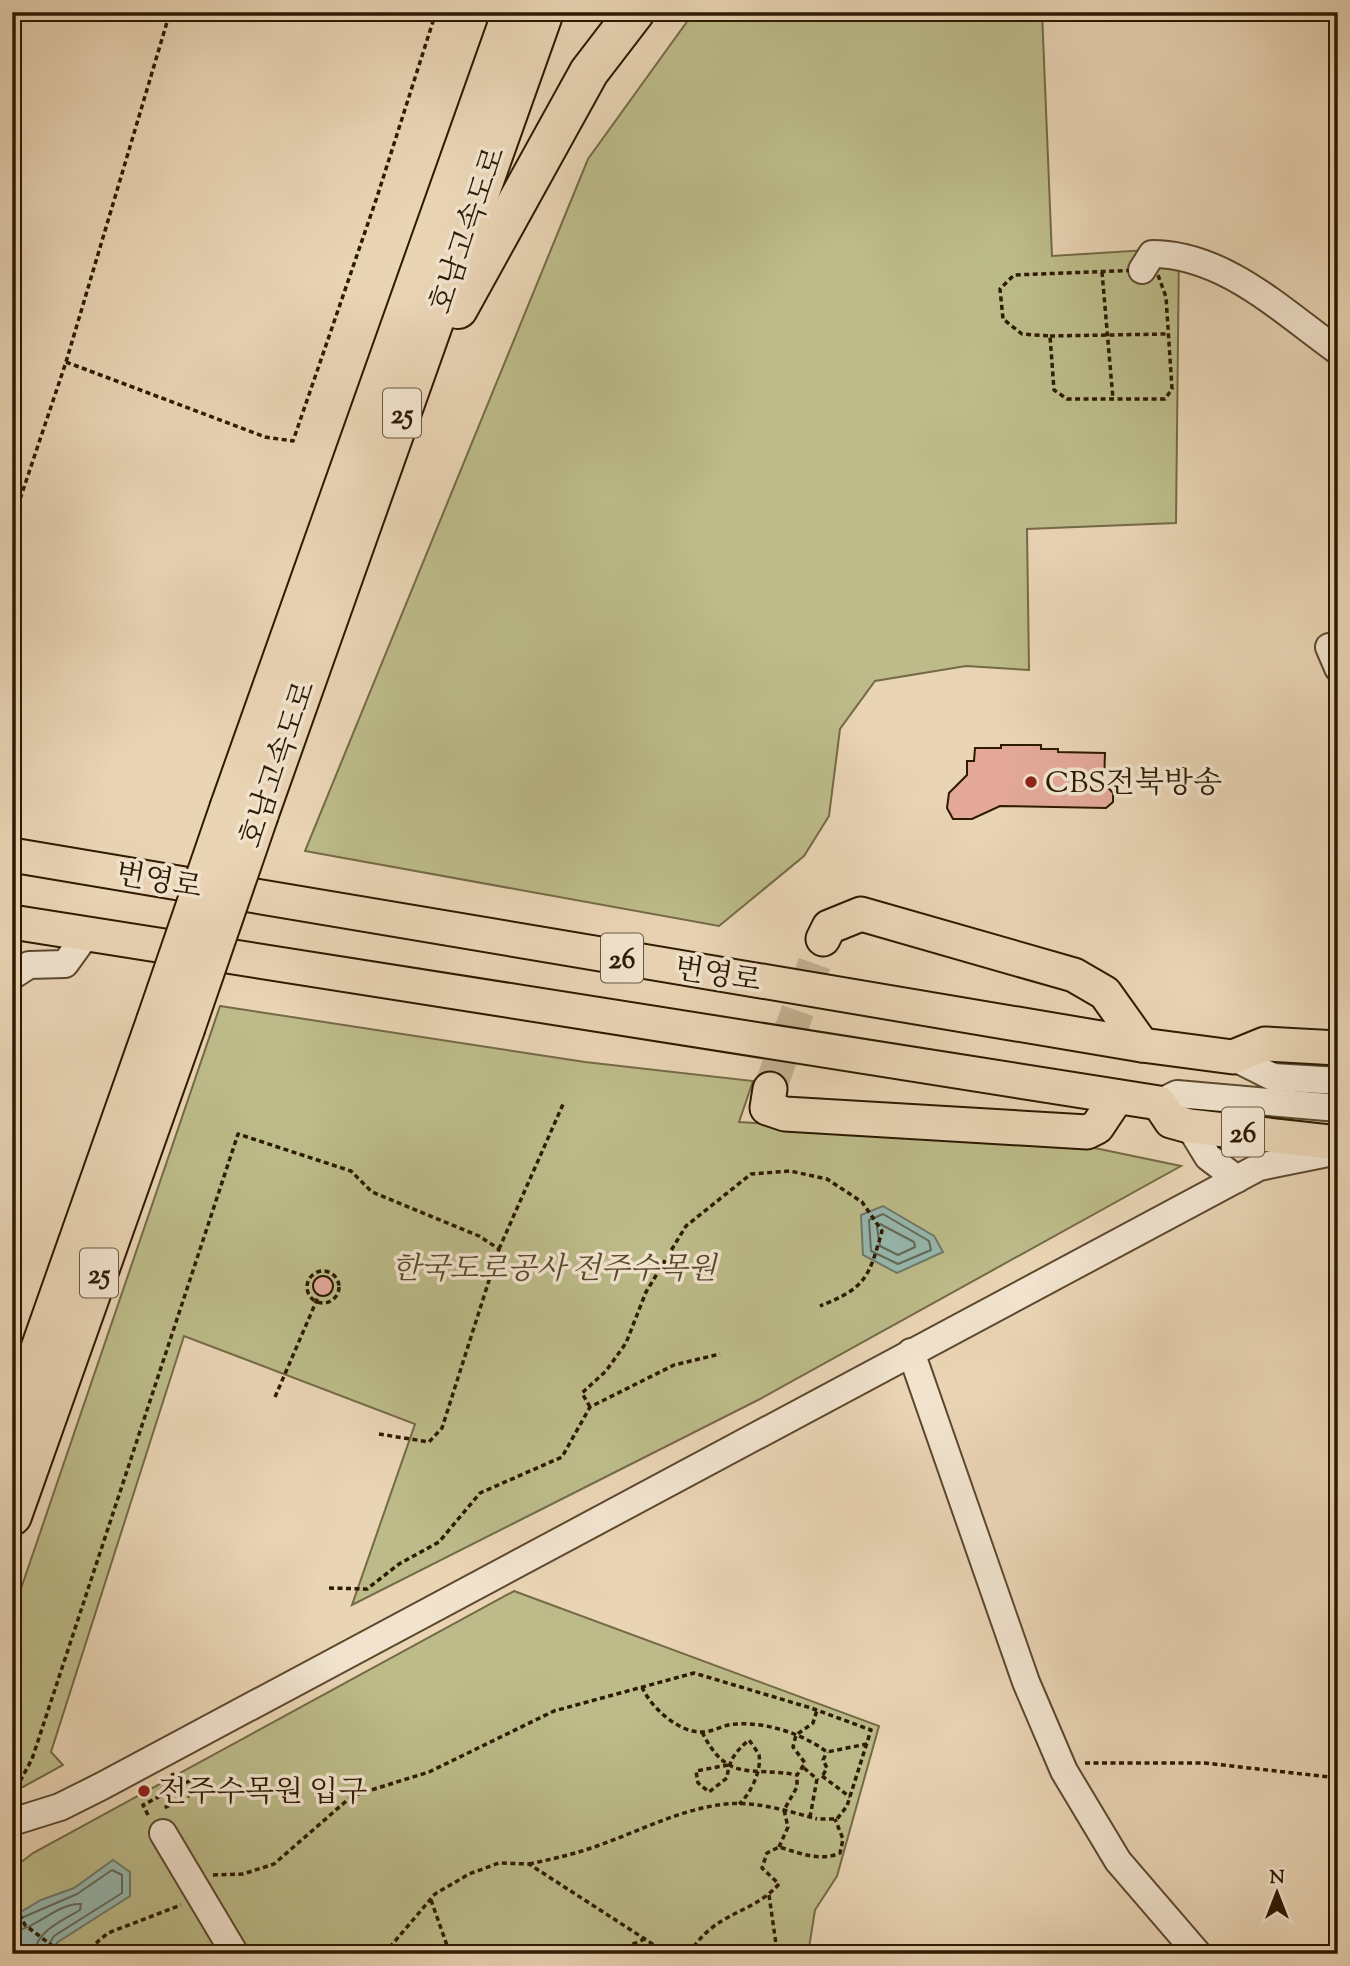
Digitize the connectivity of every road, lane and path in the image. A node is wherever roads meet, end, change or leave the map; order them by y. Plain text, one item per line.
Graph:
1 (170, 12) edge
2 (436, 12) edge
3 (512, 12) edge
4 (544, 12) edge
5 (635, 12) edge
6 (1142, 270) junction
7 (1102, 272) junction
8 (1109, 334) junction
9 (1168, 334) junction
10 (1050, 336) junction
11 (1338, 351) edge
12 (66, 362) junction
13 (419, 364) junction
14 (1113, 399) junction
15 (12, 523) edge
16 (245, 810) junction
17 (12, 855) edge
18 (12, 922) edge
19 (86, 935) junction
20 (824, 939) tunnel mouth
21 (12, 976) edge
22 (171, 1025) junction
23 (1142, 1045) junction
24 (1338, 1048) edge
25 (1233, 1058) junction
26 (1338, 1081) edge
27 (770, 1089) dead end
28 (1117, 1097) junction
29 (564, 1102) dead end
30 (1159, 1103) junction
31 (1338, 1108) edge
32 (1189, 1126) junction
33 (1338, 1143) edge
34 (1338, 1151) edge
35 (1237, 1179) junction
36 (499, 1250) junction
37 (319, 1295) dead end
38 (316, 1302) junction
39 (820, 1306) dead end
40 (911, 1352) junction
41 (720, 1354) dead end
42 (275, 1397) dead end
43 (590, 1407) junction
44 (12, 1429) edge
45 (379, 1434) dead end
46 (12, 1516) edge
47 (329, 1588) dead end
48 (642, 1687) junction
49 (817, 1710) junction
50 (702, 1732) junction
51 (796, 1735) junction
52 (867, 1744) junction
53 (827, 1752) junction
54 (728, 1765) junction
55 (1062, 1767) junction
56 (803, 1768) junction
57 (758, 1772) junction
58 (797, 1775) junction
59 (822, 1776) junction
60 (1338, 1778) edge
61 (817, 1780) junction
62 (12, 1796) edge
63 (850, 1797) junction
64 (156, 1798) dead end
65 (738, 1804) junction
66 (784, 1810) junction
67 (810, 1817) junction
68 (837, 1819) junction
69 (12, 1822) edge
70 (156, 1824) joint
71 (779, 1847) junction
72 (529, 1864) junction
73 (198, 1889) junction
74 (769, 1895) junction
75 (431, 1898) junction
76 (12, 1899) edge
77 (14, 1908) edge
78 (645, 1939) junction
79 (63, 1954) edge
80 (83, 1954) edge
81 (235, 1954) edge
82 (384, 1954) edge
83 (450, 1954) edge
84 (608, 1954) edge
85 (668, 1954) edge
86 (689, 1954) edge
87 (773, 1954) edge
88 (1198, 1954) edge

1 - 12 path
2 - 12 path
3 - 16 highway, 호남고속도로 / 25
4 - 13 highway, 호남고속도로 / 25
5 - 13 highway
6 - 7 path
6 - 9 path
6 - 11 street
7 - 8 path
7 - 10 path
8 - 9 path
8 - 10 path
8 - 14 path
9 - 14 path
10 - 14 path
12 - 15 path
13 - 16 highway, 호남고속도로 / 25
16 - 22 highway, 호남고속도로 / 25, bridge
17 - 23 main road, 번영로 / 26
18 - 19 main road, 번영로 / 26
19 - 21 street
19 - 28 main road, 번영로 / 26
20 - 23 main road
22 - 44 highway, 호남고속도로 / 25
22 - 46 highway, 호남고속도로 / 25
23 - 25 main road, 번영로 / 26
24 - 25 main road
25 - 26 street, 번영로
27 - 28 main road
28 - 30 main road, 번영로 / 26
29 - 36 path
30 - 31 street, 번영로
30 - 32 main road, 26
32 - 33 main road, 26
32 - 35 street
34 - 35 street
35 - 40 street
36 - 45 path
36 - 62 path
37 - 38 path
38 - 38 path
38 - 42 path
39 - 43 path
40 - 55 street
40 - 69 street
41 - 43 path
43 - 47 path
48 - 49 path
48 - 50 path
48 - 73 path
49 - 51 path
49 - 52 path
50 - 51 path
50 - 54 path
51 - 53 path
51 - 56 path
52 - 53 path
52 - 63 path
53 - 59 path
54 - 54 path
54 - 57 path
54 - 57 path
55 - 60 path
55 - 88 street
56 - 58 path
56 - 61 path
57 - 58 path
57 - 65 path
58 - 66 path
59 - 61 path
59 - 63 path
61 - 67 path
63 - 68 path
64 - 70 path
65 - 66 path
65 - 72 path
66 - 67 path
66 - 71 path
67 - 68 path
68 - 71 path
70 - 73 street
71 - 74 path
72 - 75 path
72 - 78 path
73 - 80 path
73 - 81 street
74 - 86 path
74 - 87 path
75 - 82 path
75 - 83 path
76 - 77 path
77 - 79 path
78 - 84 path
78 - 85 path

